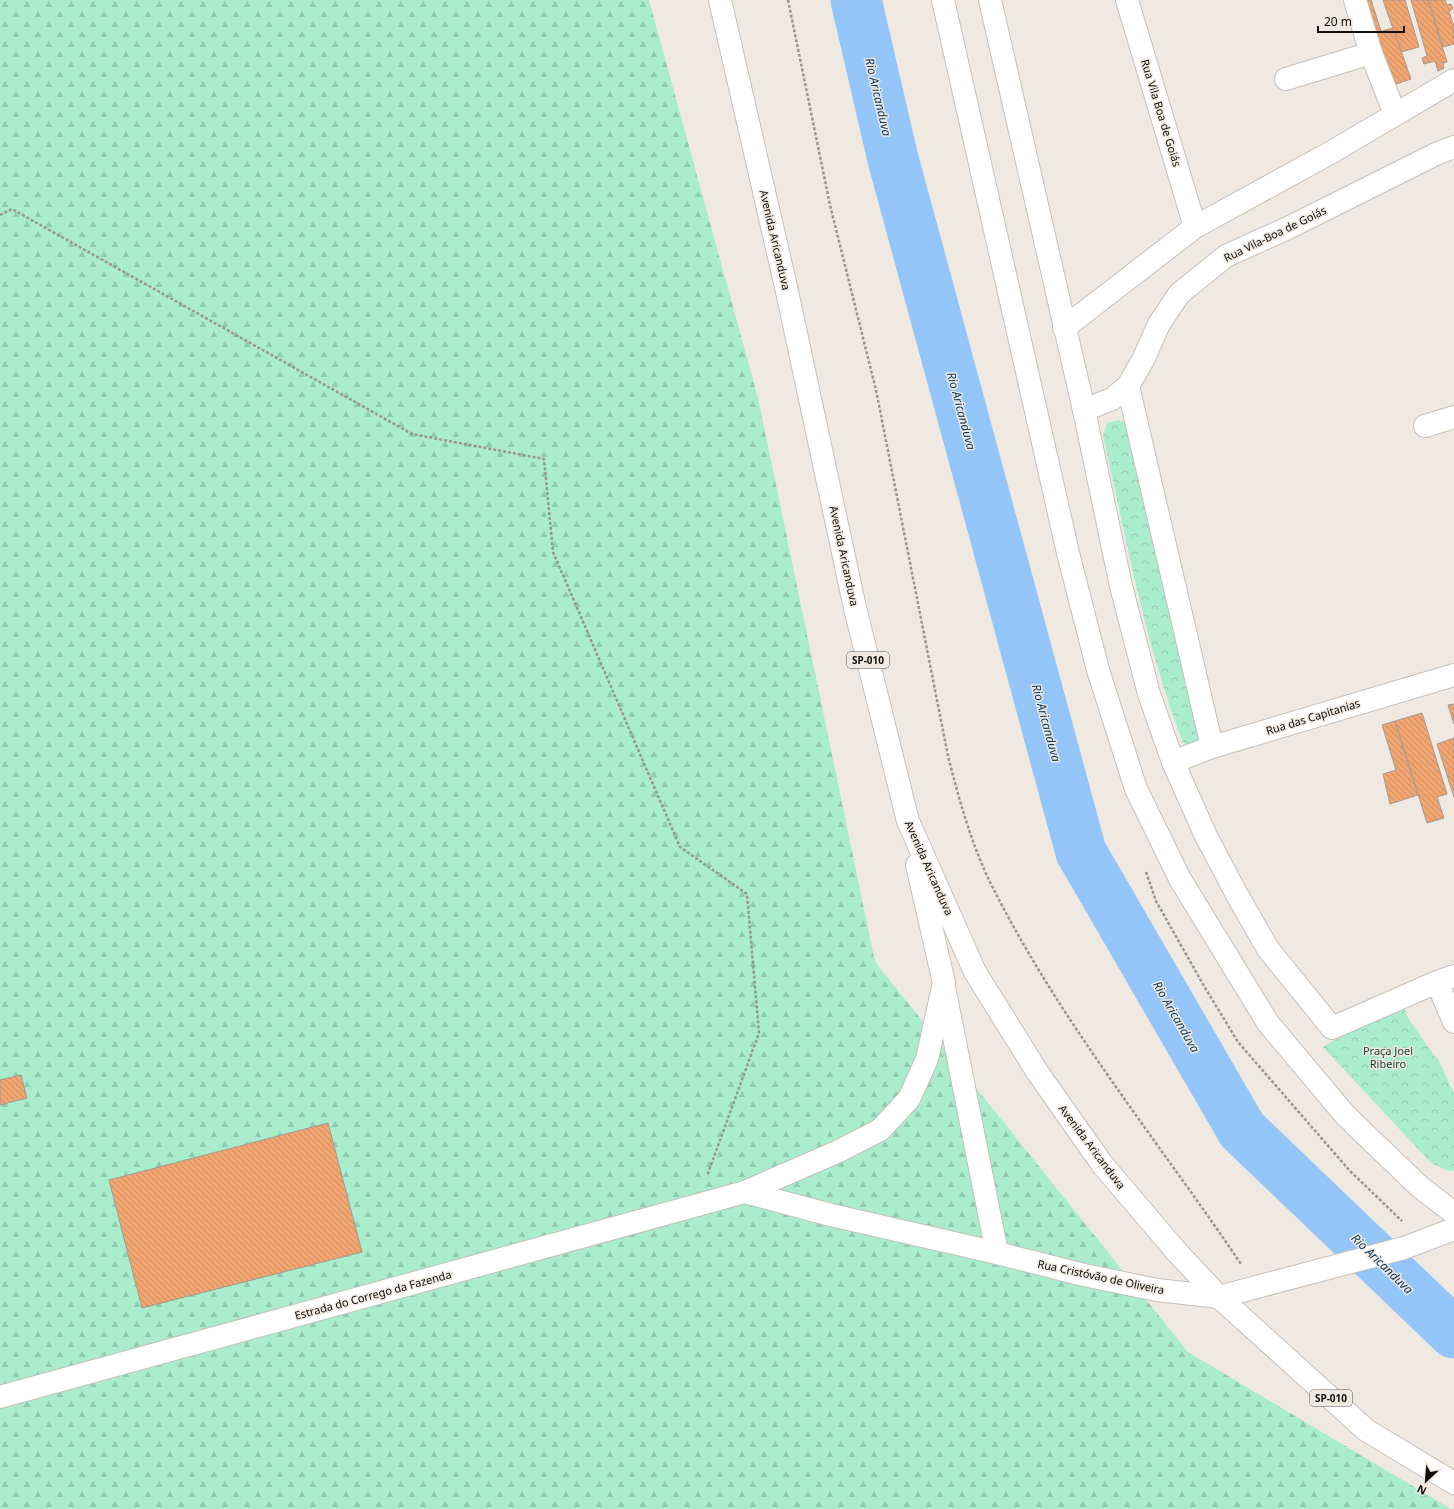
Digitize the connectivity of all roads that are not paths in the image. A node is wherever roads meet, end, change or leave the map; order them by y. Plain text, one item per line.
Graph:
1 (720, 0) edge
2 (943, 0) edge
3 (990, 0) edge
4 (1127, 0) edge
5 (1354, 0) edge
6 (1371, 54) junction
7 (1286, 79) dead end
8 (1454, 80) edge
9 (1395, 114) junction
10 (1454, 147) edge
11 (1195, 227) junction
12 (1064, 328) junction
13 (1128, 386) junction
14 (1084, 410) junction
15 (1454, 416) edge
16 (1425, 426) dead end
17 (1454, 675) edge
18 (1212, 747) junction
19 (1173, 762) junction
20 (908, 821) junction
21 (1446, 979) edge
22 (944, 983) junction
23 (1454, 1022) edge
24 (745, 1192) junction
25 (1454, 1213) edge
26 (1454, 1229) edge
27 (997, 1253) junction
28 (1219, 1297) junction
29 (0, 1397) edge
30 (1454, 1483) edge

1 - 20 main road, Avenida Aricanduva / SP-010
2 - 25 main road
3 - 12 main road
4 - 11 main road, Rua Vila Boa de Goiás
5 - 6 main road
6 - 7 main road
6 - 9 main road
8 - 9 main road
9 - 11 main road
10 - 13 main road, Rua Vila-Boa de Goiás
11 - 12 main road
12 - 14 main road
13 - 14 main road, Rua Vila-Boa de Goiás
13 - 18 main road
14 - 19 main road
15 - 16 main road
17 - 18 main road, Rua das Capitanias
18 - 19 main road, Rua das Capitanias
19 - 21 main road
20 - 22 main road
20 - 28 main road, Avenida Aricanduva / SP-010
21 - 23 main road
22 - 24 main road, Estrada do Corrego da Fazenda
22 - 27 main road
24 - 27 main road, Rua Cristóvão de Oliveira
24 - 29 main road, Estrada do Corrego da Fazenda
26 - 28 main road, Rua Cristóvão de Oliveira
27 - 28 main road, Rua Cristóvão de Oliveira
28 - 30 main road, Avenida Aricanduva / SP-010

